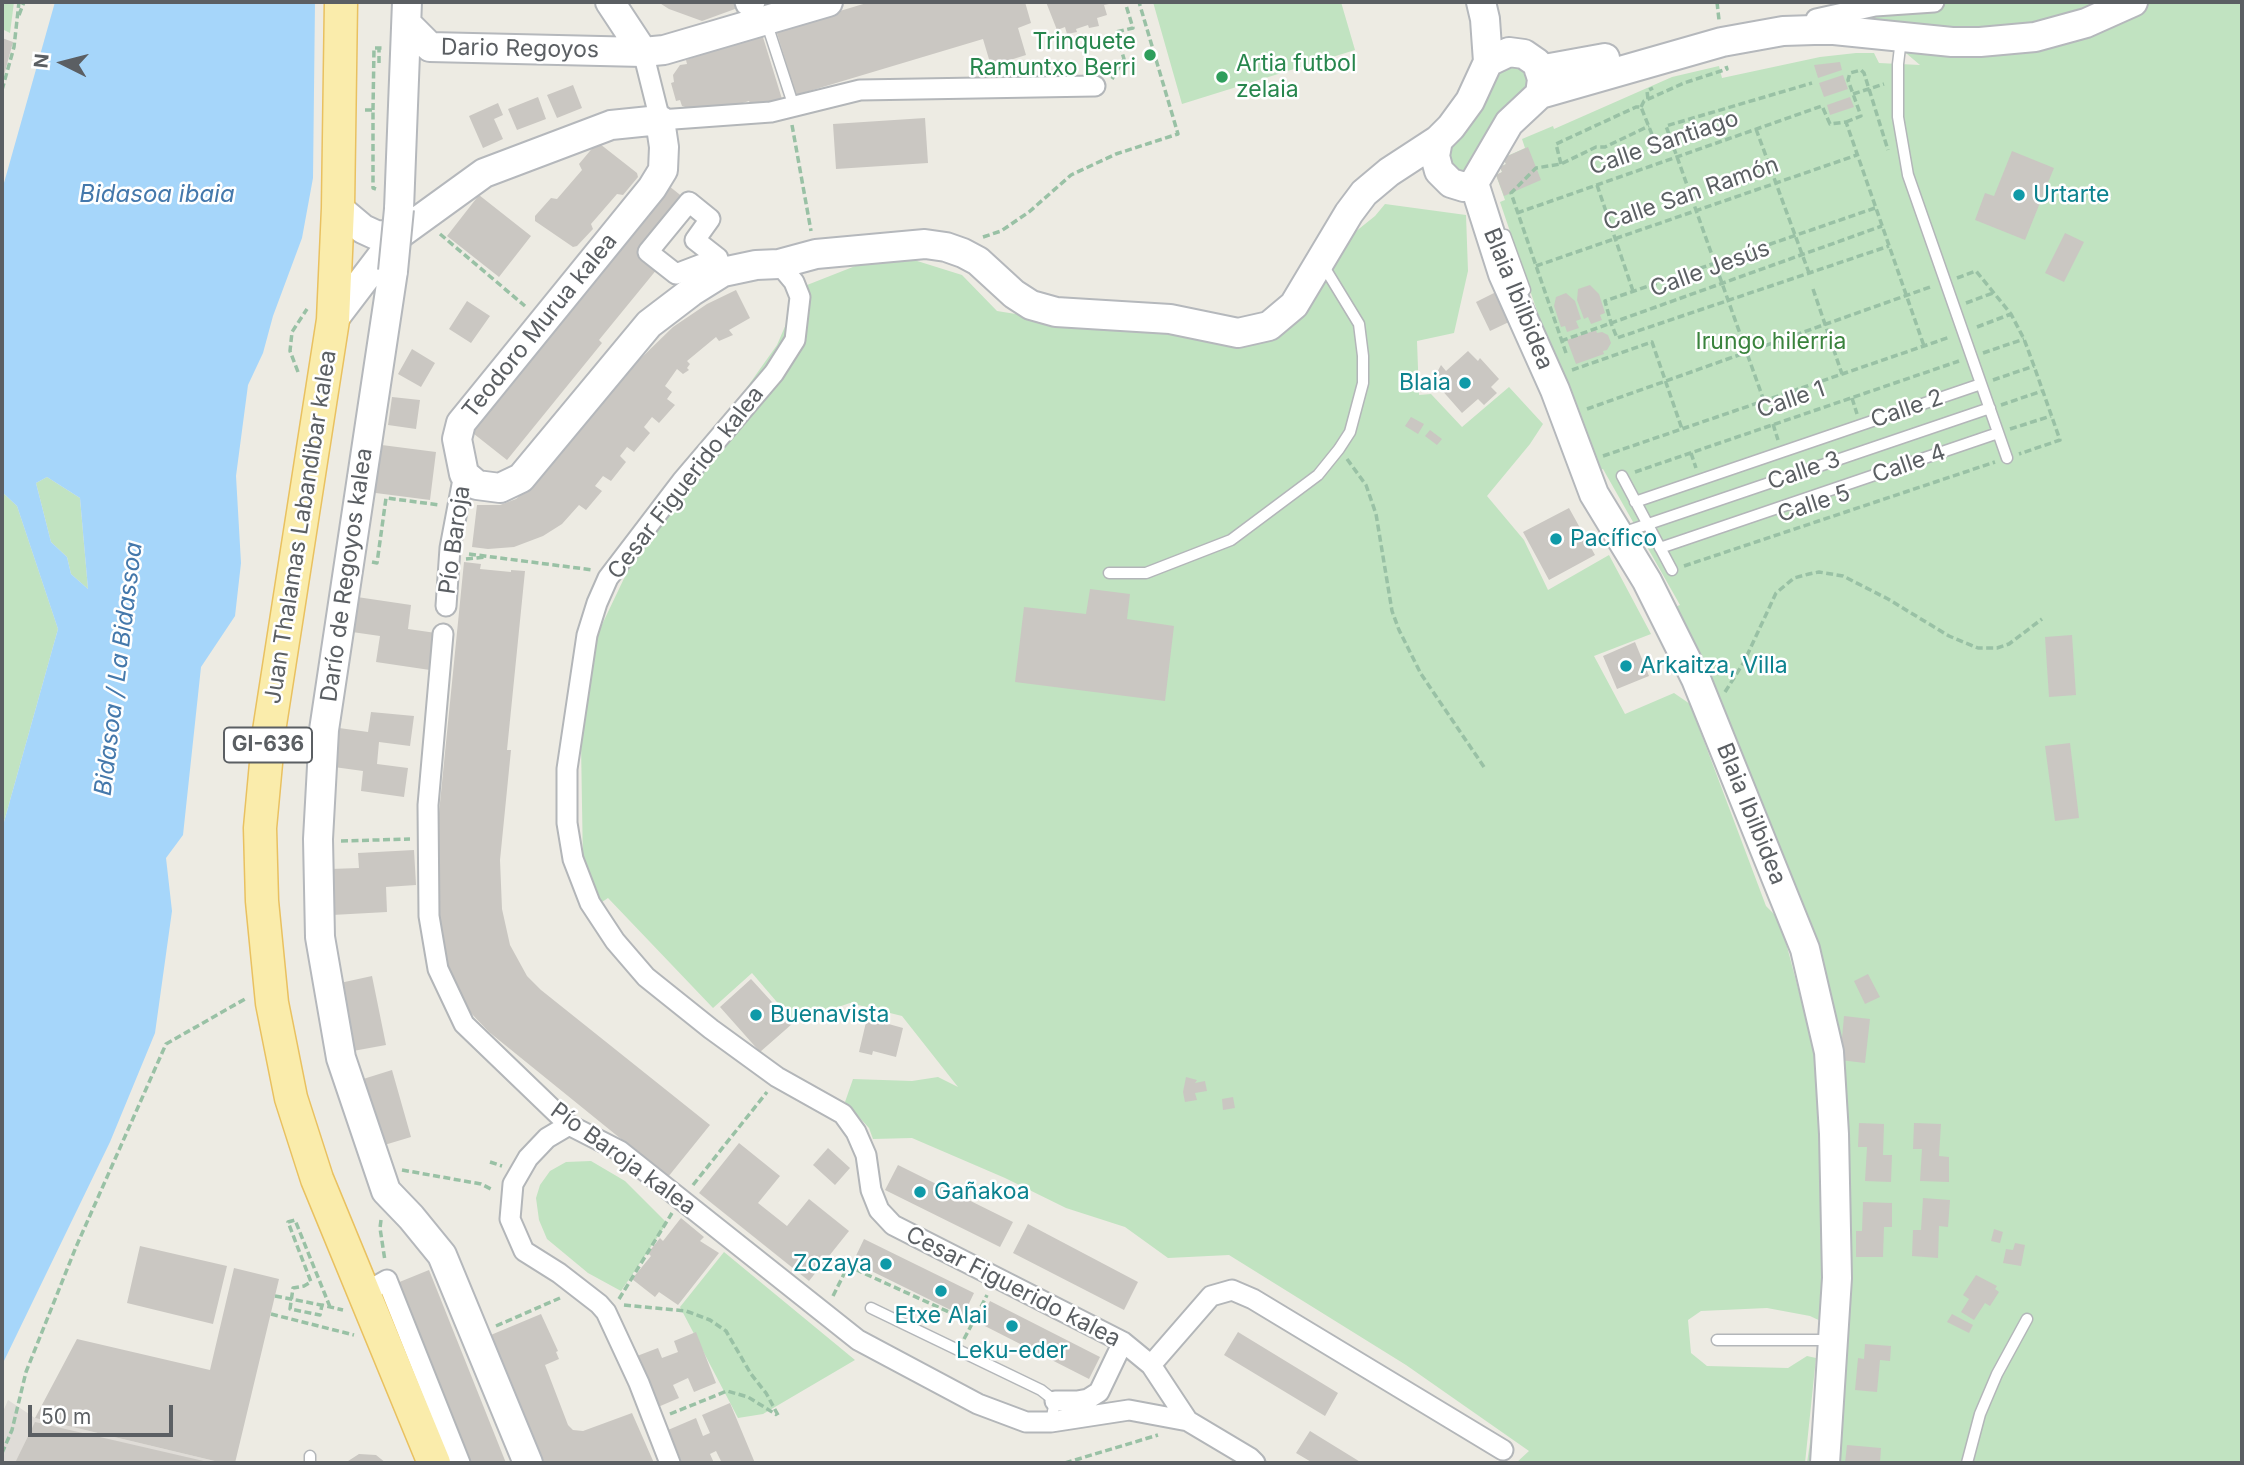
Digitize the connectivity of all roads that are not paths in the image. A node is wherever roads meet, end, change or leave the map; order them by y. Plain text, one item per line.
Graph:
1 (341, 2) edge
2 (610, 2) edge
3 (745, 2) edge
4 (828, 2) edge
5 (1934, 2) edge
6 (2133, 2) edge
7 (1875, 3) edge
8 (1483, 10) edge
9 (760, 11) edge
10 (407, 13) edge
11 (1815, 19) dead end
12 (1901, 38) junction
13 (430, 47) junction
14 (643, 52) junction
15 (1499, 57) junction
16 (1539, 82) junction
17 (405, 84) junction
18 (1094, 86) dead end
19 (792, 108) junction
20 (660, 120) junction
21 (1438, 140) junction
22 (1389, 172) junction
23 (1461, 183) junction
24 (338, 208) junction
25 (1483, 210) junction
26 (406, 221) junction
27 (1321, 262) junction
28 (779, 264) junction
29 (1528, 299) dead end
30 (1532, 312) dead end
31 (316, 315) junction
32 (1537, 325) dead end
33 (1981, 384) junction
34 (1990, 408) junction
35 (1998, 433) junction
36 (2007, 458) road end
37 (464, 474) junction
38 (1622, 476) road end
39 (1635, 502) junction
40 (1647, 525) junction
41 (1619, 534) junction
42 (1660, 548) junction
43 (1672, 570) road end
44 (1109, 573) dead end
45 (446, 606) dead end
46 (443, 634) dead end
47 (569, 1125) junction
48 (365, 1293) junction
49 (871, 1308) dead end
50 (2027, 1319) dead end
51 (1717, 1340) dead end
52 (1834, 1340) junction
53 (1122, 1342) junction
54 (1151, 1365) junction
55 (1055, 1401) junction
56 (1188, 1421) junction
57 (1051, 1422) junction
58 (1503, 1450) dead end
59 (433, 1463) edge
60 (460, 1463) edge
61 (528, 1463) edge
62 (670, 1463) edge
63 (1255, 1463) edge
64 (1825, 1463) edge
65 (1967, 1463) edge

1 - 24 main road, Juan Thalamas Labandibar kalea / GI-636
2 - 14 street
3 - 9 street
4 - 9 street, Dario Regoyos
5 - 7 street
6 - 12 street
7 - 11 street
8 - 15 street
9 - 14 street, Dario Regoyos
9 - 19 lane
10 - 13 street, Dario Regoyos
10 - 17 street
12 - 16 street
12 - 33 lane
13 - 14 street, Dario Regoyos
13 - 17 street
14 - 20 street
15 - 16 street
15 - 21 street
16 - 23 street
17 - 26 street
18 - 19 street
19 - 20 street
20 - 26 street
20 - 37 street, Teodoro Murua kalea
21 - 22 street
21 - 23 street, Blaia Ibilbidea
22 - 23 street
22 - 27 street
23 - 25 street, Blaia Ibilbidea
24 - 26 street
24 - 31 main road, Juan Thalamas Labandibar kalea / GI-636
25 - 29 lane
25 - 41 street, Blaia Ibilbidea
26 - 31 street
26 - 61 street, Darío de Regoyos kalea, bridge
27 - 28 street
27 - 44 lane
28 - 37 street
28 - 53 street, Cesar Figuerido kalea
30 - 32 lane
31 - 48 main road, Juan Thalamas Labandibar kalea / GI-636
33 - 34 lane
33 - 39 lane, Calle 2
34 - 35 lane
34 - 40 lane, Calle 3
35 - 36 lane
35 - 42 lane, Calle 4
37 - 45 street, Pío Baroja
38 - 39 lane
39 - 40 lane
40 - 41 lane, Calle 3
40 - 42 lane
41 - 52 street, Blaia Ibilbidea
42 - 43 lane
46 - 47 street, Pío Baroja kalea
47 - 57 street, Pío Baroja kalea
47 - 62 street
48 - 59 main road, Juan Thalamas Labandibar kalea / GI-636
48 - 60 street, Juan Thalamas Labandibar kalea
49 - 55 lane
50 - 65 lane
51 - 52 lane
52 - 64 street, Blaia Ibilbidea
53 - 54 street, Cesar Figuerido kalea
53 - 55 street
54 - 56 street, Cesar Figuerido kalea
54 - 58 street
55 - 57 lane
56 - 57 street, Pío Baroja kalea
56 - 63 street, Cesar Figuerido kalea

